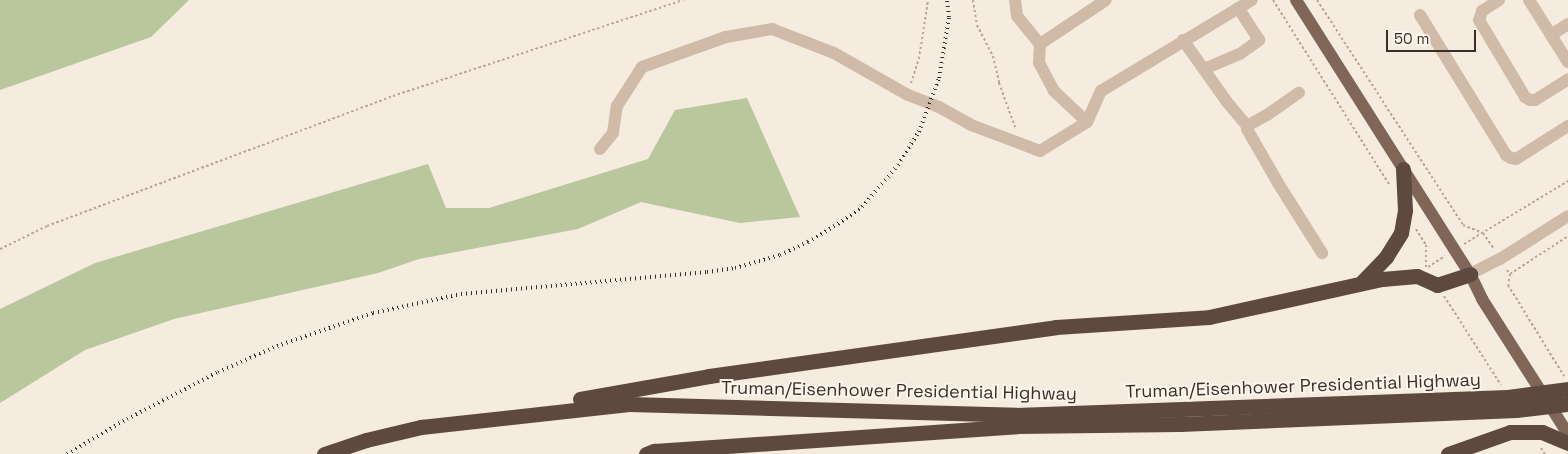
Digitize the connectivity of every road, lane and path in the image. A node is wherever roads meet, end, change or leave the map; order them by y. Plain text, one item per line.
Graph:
1 (684, 0) edge
2 (928, 0) edge
3 (973, 0) edge
4 (1015, 0) edge
5 (1106, 0) edge
6 (1273, 0) edge
7 (1296, 0) edge
8 (1317, 0) edge
9 (1500, 0) edge
10 (1529, 0) edge
11 (1244, 3) edge
12 (1420, 15) dead end
13 (1568, 24) edge
14 (1550, 35) junction
15 (1183, 40) junction
16 (1040, 44) junction
17 (1568, 62) edge
18 (1204, 69) junction
19 (1568, 79) edge
20 (1299, 93) dead end
21 (908, 96) junction
22 (1087, 122) junction
23 (1247, 126) junction
24 (1568, 126) edge
25 (1022, 145) junction
26 (600, 149) dead end
27 (1418, 159) dead end
28 (1403, 169) junction
29 (1568, 181) edge
30 (1390, 185) dead end
31 (1405, 210) junction
32 (1568, 216) edge
33 (1568, 236) edge
34 (0, 249) edge
35 (1454, 250) junction
36 (1322, 253) dead end
37 (1470, 274) junction
38 (1510, 274) dead end
39 (1362, 282) junction
40 (1437, 285) junction
41 (1504, 390) dead end
42 (1568, 390) edge
43 (1568, 404) edge
44 (473, 420) junction
45 (1016, 421) junction
46 (1532, 432) junction
47 (1568, 434) edge
48 (1568, 443) edge
49 (324, 454) edge
50 (646, 454) edge
51 (1448, 454) edge
52 (1545, 454) edge

1 - 34 path
2 - 21 path
3 - 25 path
4 - 16 street
5 - 16 street
6 - 30 path
7 - 28 main road
8 - 27 path
9 - 19 street
10 - 14 street
11 - 15 street
11 - 18 street
12 - 24 street
13 - 14 street
14 - 17 street
15 - 18 street
15 - 22 street
16 - 22 street
18 - 23 street
20 - 23 street
21 - 25 street
21 - 26 street
22 - 25 street
23 - 36 street
28 - 31 highway
28 - 35 main road
29 - 35 path
31 - 35 path
31 - 39 highway
32 - 37 street
33 - 38 path
35 - 37 main road
37 - 40 highway
37 - 47 main road
39 - 40 highway
39 - 44 highway
40 - 41 path
42 - 45 highway, Truman/Eisenhower Presidential Highway
43 - 45 highway, Truman/Eisenhower Presidential Highway
44 - 45 highway, Truman/Eisenhower Presidential Highway
44 - 49 highway, Truman/Eisenhower Presidential Highway
45 - 50 highway, Truman/Eisenhower Presidential Highway
46 - 48 highway
46 - 51 highway
46 - 52 path

